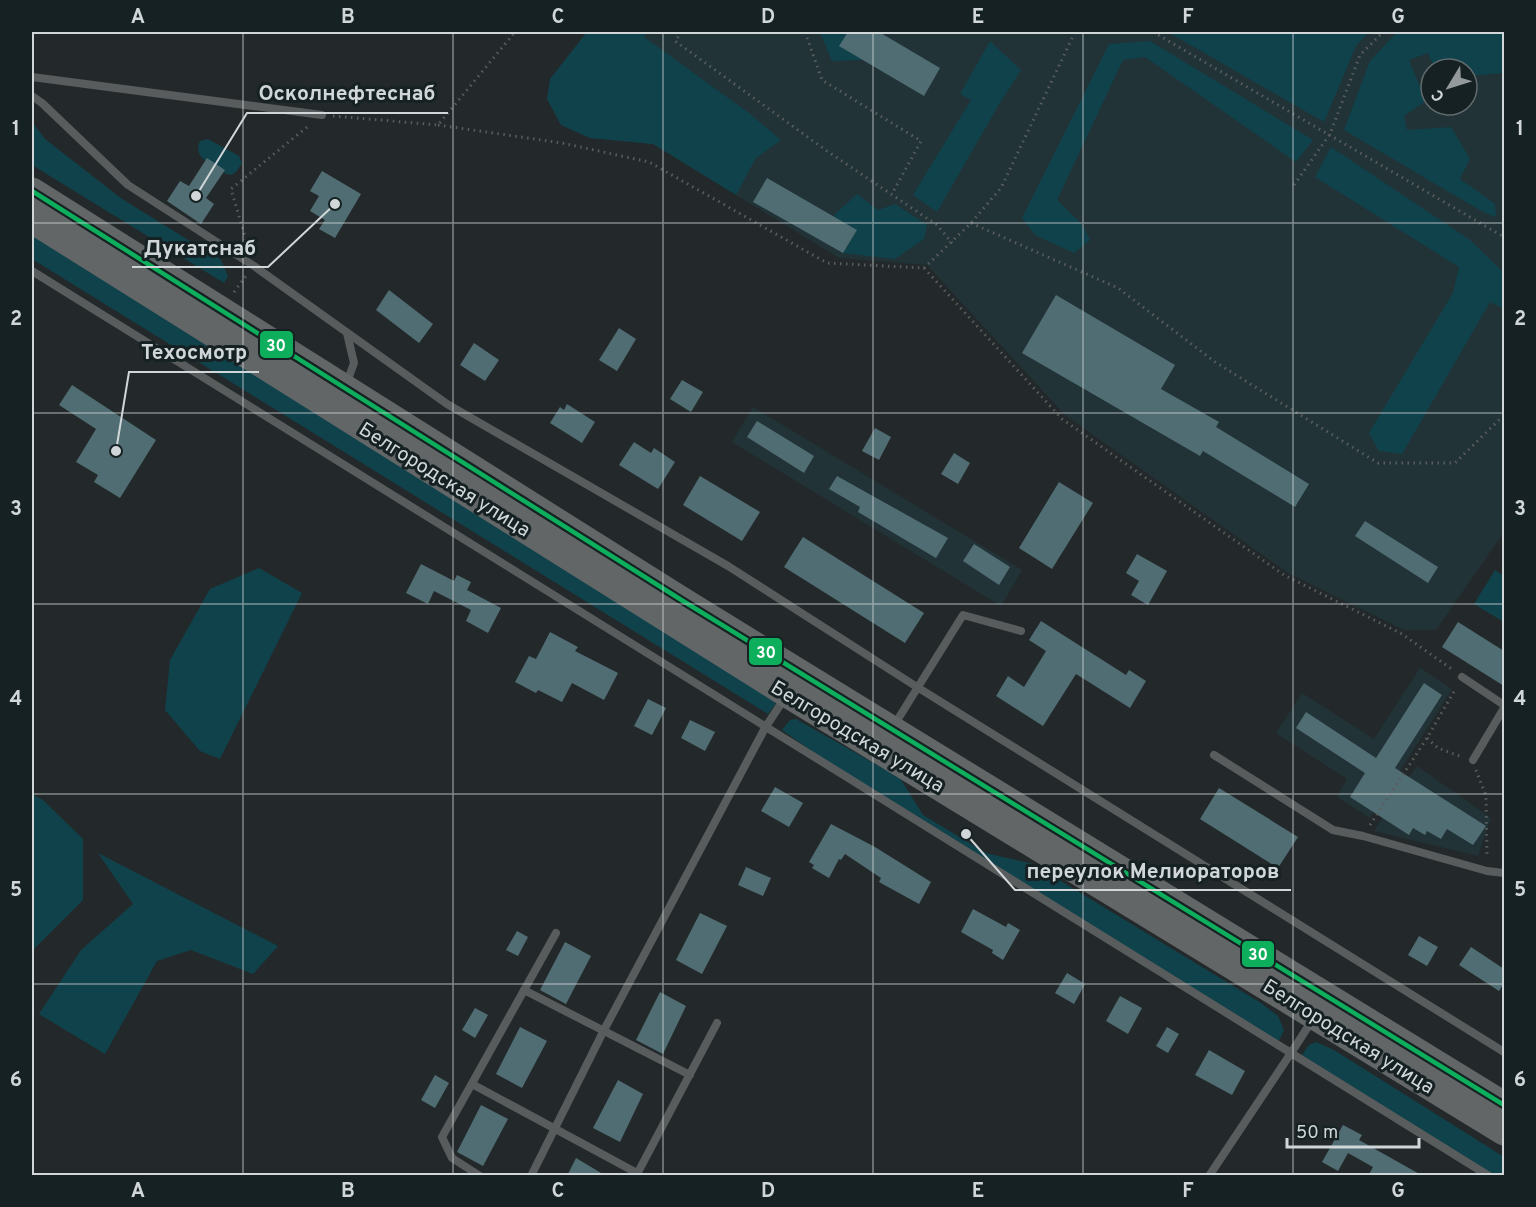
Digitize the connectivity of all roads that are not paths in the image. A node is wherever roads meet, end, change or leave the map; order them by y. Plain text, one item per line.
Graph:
1 (32, 77) edge
2 (32, 96) edge
3 (322, 114) road end
4 (32, 191) edge
5 (32, 220) edge
6 (32, 271) edge
7 (347, 333) junction
8 (308, 379) junction
9 (345, 387) junction
10 (1021, 631) dead end
11 (1462, 677) road end
12 (917, 687) junction
13 (787, 694) junction
14 (1504, 707) edge
15 (765, 728) junction
16 (891, 729) junction
17 (1214, 755) dead end
18 (1473, 760) dead end
19 (1504, 873) edge
20 (556, 933) dead end
21 (524, 990) junction
22 (1315, 1015) junction
23 (717, 1023) dead end
24 (604, 1030) junction
25 (1504, 1052) edge
26 (1291, 1053) junction
27 (690, 1075) junction
28 (472, 1084) junction
29 (1504, 1105) edge
30 (554, 1129) junction
31 (1504, 1132) edge
32 (636, 1174) edge
33 (480, 1176) edge
34 (531, 1176) edge
35 (1209, 1176) edge
36 (1489, 1176) edge

1 - 3 lane
2 - 7 lane
4 - 8 main road, Белгородская улица
5 - 8 main road, Белгородская улица
6 - 15 lane
7 - 9 lane
7 - 12 lane
8 - 9 main road, Белгородская улица
8 - 13 main road, Белгородская улица
9 - 16 main road, Белгородская улица
10 - 12 lane
11 - 14 lane
12 - 16 lane
12 - 25 lane
13 - 15 lane
13 - 22 main road, Белгородская улица
14 - 18 lane
15 - 24 lane
15 - 26 lane
16 - 29 main road, Белгородская улица
17 - 19 lane
20 - 21 lane
21 - 24 lane
21 - 28 lane
22 - 26 lane
22 - 31 main road, Белгородская улица
23 - 27 lane
24 - 27 lane
24 - 30 lane
26 - 35 lane
26 - 36 lane
27 - 32 lane
28 - 30 lane
28 - 33 lane
30 - 32 lane
30 - 34 lane

